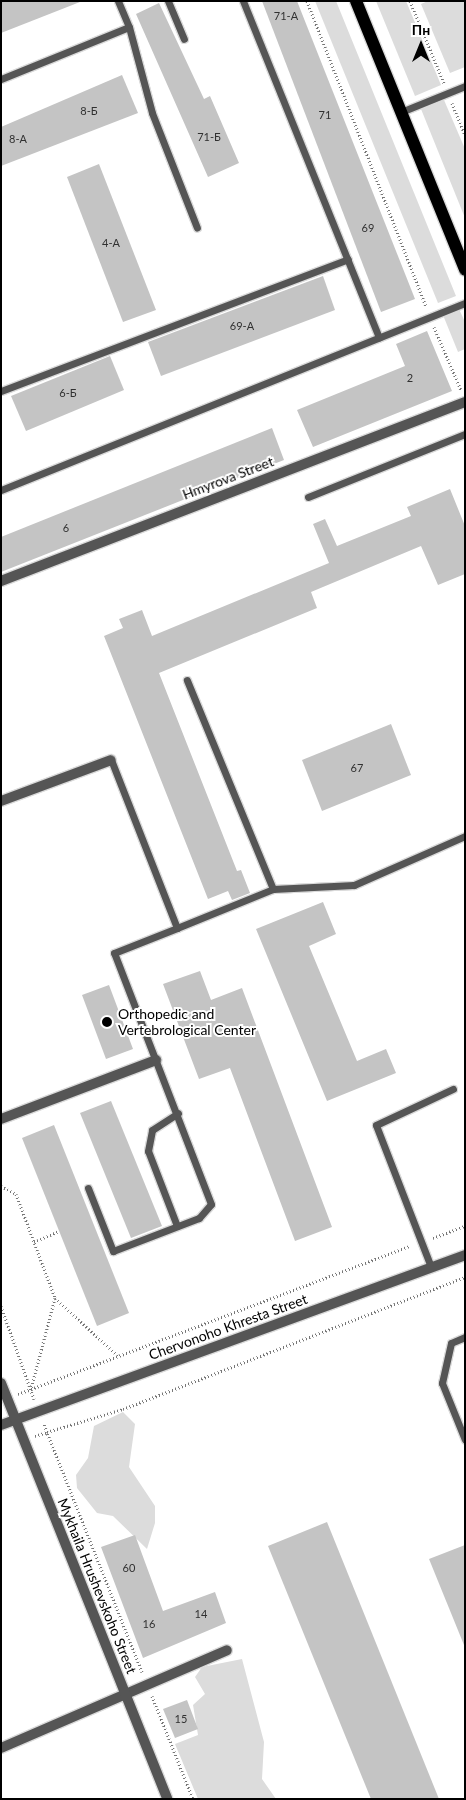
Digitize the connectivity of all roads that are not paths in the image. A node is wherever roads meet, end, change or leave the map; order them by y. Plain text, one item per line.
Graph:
1 (168, 1) edge
2 (243, 1) edge
3 (356, 1) edge
4 (121, 2) edge
5 (129, 27) junction
6 (184, 39) dead end
7 (1, 79) edge
8 (465, 86) edge
9 (401, 112) junction
10 (197, 228) dead end
11 (348, 259) junction
12 (465, 270) edge
13 (465, 303) edge
14 (379, 338) junction
15 (1, 391) edge
16 (465, 401) edge
17 (465, 434) edge
18 (1, 490) edge
19 (308, 497) dead end
20 (1, 581) edge
21 (188, 680) dead end
22 (111, 760) joint
23 (1, 801) edge
24 (465, 836) edge
25 (273, 889) junction
26 (177, 928) junction
27 (156, 1060) junction
28 (453, 1089) dead end
29 (178, 1113) junction
30 (1, 1119) edge
31 (88, 1188) dead end
32 (178, 1226) junction
33 (464, 1257) edge
34 (431, 1267) junction
35 (465, 1338) edge
36 (1, 1383) edge
37 (16, 1420) junction
38 (1, 1425) edge
39 (465, 1440) edge
40 (226, 1650) dead end
41 (126, 1696) junction
42 (1, 1748) edge
43 (167, 1799) edge

1 - 6 lane
2 - 11 lane
3 - 9 main road
4 - 5 lane
5 - 7 lane
5 - 10 lane
8 - 9 lane
9 - 12 main road
11 - 14 lane
11 - 15 lane
13 - 14 lane
14 - 18 lane
16 - 20 street, Hmyrova Street
17 - 19 lane
21 - 25 lane
22 - 23 street
22 - 26 lane
24 - 25 lane
25 - 26 lane
26 - 27 lane
27 - 29 lane
27 - 30 street
28 - 34 lane
29 - 32 lane
29 - 32 lane
31 - 32 lane
33 - 34 street, Chervonoho Khresta Street
34 - 37 street, Chervonoho Khresta Street
35 - 39 lane
36 - 37 street, Mykhaila Hrushevskoho Street
37 - 38 street, Chervonoho Khresta Street
37 - 41 street, Mykhaila Hrushevskoho Street
40 - 41 street
41 - 42 street
41 - 43 street, Mykhaila Hrushevskoho Street

